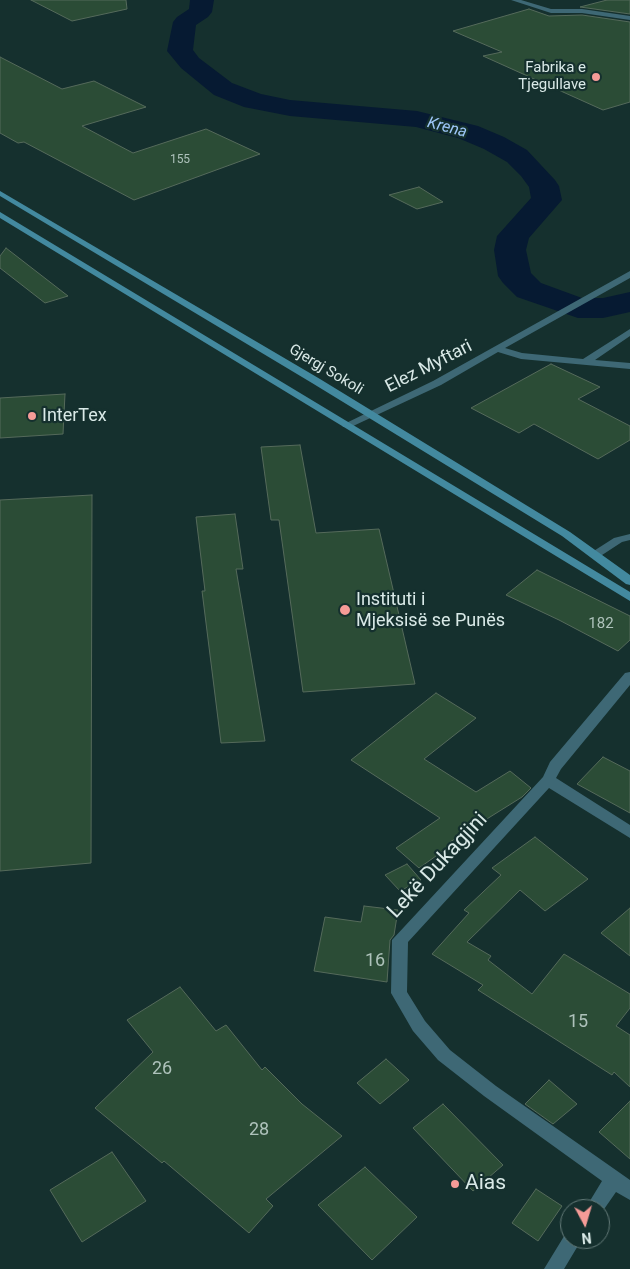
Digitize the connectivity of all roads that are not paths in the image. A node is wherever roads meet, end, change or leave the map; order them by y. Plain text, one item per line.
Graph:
1 (514, 0) edge
2 (630, 18) edge
3 (0, 192) edge
4 (0, 214) edge
5 (630, 274) edge
6 (630, 332) edge
7 (497, 349) junction
8 (585, 362) junction
9 (630, 366) edge
10 (369, 414) junction
11 (347, 425) junction
12 (630, 537) edge
13 (595, 554) junction
14 (630, 581) edge
15 (630, 597) edge
16 (630, 676) edge
17 (548, 780) junction
18 (630, 832) edge
19 (614, 1179) junction
20 (630, 1191) edge
21 (601, 1199) edge
22 (566, 1249) edge
23 (553, 1269) edge

1 - 2 street
3 - 10 main road, Gjergj Sokoli
4 - 11 main road
5 - 7 street, Elez Myftari
6 - 8 street
7 - 8 street, Elez Myftari
7 - 10 street, Elez Myftari
8 - 9 street, Elez Myftari
10 - 11 street, Elez Myftari
10 - 13 main road, Gjergj Sokoli
11 - 15 main road
12 - 13 street
13 - 14 main road, Gjergj Sokoli
16 - 17 street, Lekë Dukagjini
17 - 18 street
17 - 19 street, Lekë Dukagjini
19 - 20 street, Lekë Dukagjini
19 - 21 street
22 - 23 street

